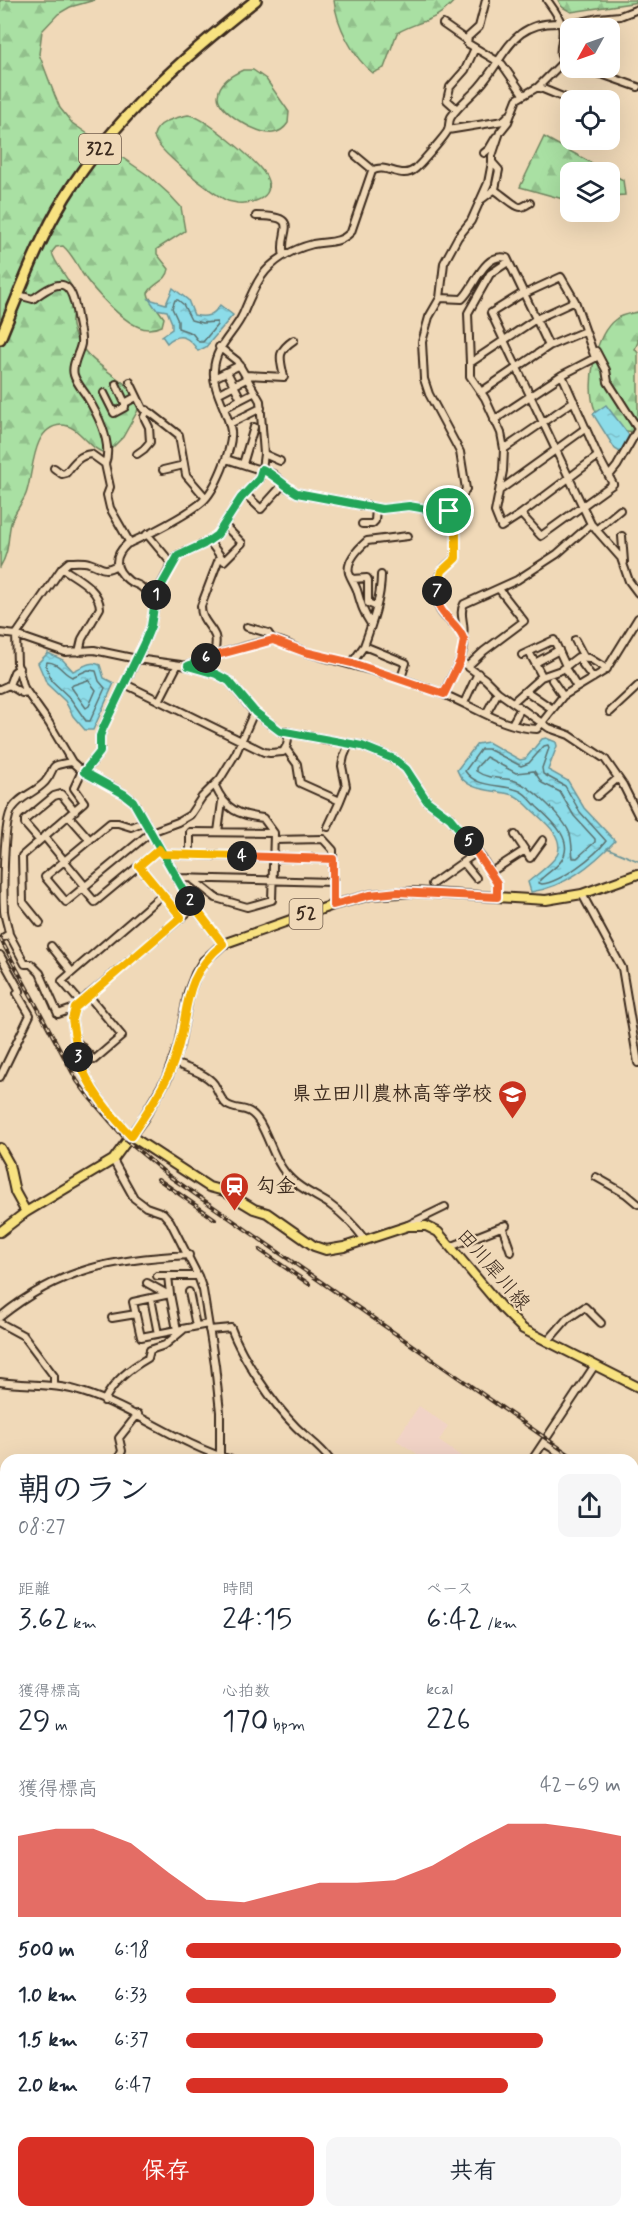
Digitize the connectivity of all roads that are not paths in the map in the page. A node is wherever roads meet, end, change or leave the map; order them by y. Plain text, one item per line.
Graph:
1 (256, 0) edge
2 (486, 0) edge
3 (547, 0) edge
4 (638, 9) edge
5 (598, 18) edge
6 (560, 22) edge
7 (443, 24) dead end
8 (560, 25) edge
9 (466, 40) junction
10 (475, 48) junction
11 (499, 62) junction
12 (560, 65) edge
13 (613, 78) edge
14 (538, 87) junction
15 (638, 87) edge
16 (523, 94) junction
17 (560, 96) edge
18 (457, 109) junction
19 (511, 113) junction
20 (448, 130) junction
21 (500, 132) junction
22 (483, 153) dead end
23 (355, 155) dead end
24 (492, 162) junction
25 (373, 170) junction
26 (495, 190) junction
27 (482, 199) junction
28 (530, 203) dead end
29 (256, 216) dead end
30 (284, 256) junction
31 (508, 262) junction
32 (523, 293) junction
33 (18, 295) junction
34 (440, 298) junction
35 (575, 301) junction
36 (536, 319) junction
37 (587, 333) junction
38 (0, 339) edge
39 (294, 340) dead end
40 (505, 340) junction
41 (549, 346) junction
42 (219, 347) junction
43 (596, 358) junction
44 (470, 363) junction
45 (240, 365) junction
46 (518, 368) junction
47 (227, 372) junction
48 (562, 375) junction
49 (247, 377) junction
50 (214, 378) junction
51 (130, 382) dead end
52 (117, 384) dead end
53 (234, 385) junction
54 (481, 392) junction
55 (104, 393) dead end
56 (219, 393) junction
57 (255, 393) junction
58 (531, 394) junction
59 (136, 397) junction
60 (241, 399) junction
61 (574, 401) junction
62 (125, 403) junction
63 (224, 408) junction
64 (261, 408) junction
65 (147, 411) junction
66 (494, 420) junction
67 (544, 422) junction
68 (229, 424) junction
69 (586, 428) junction
70 (638, 431) edge
71 (263, 435) junction
72 (504, 449) junction
73 (557, 449) junction
74 (137, 453) dead end
75 (264, 454) junction
76 (598, 456) junction
77 (226, 459) junction
78 (280, 461) dead end
79 (105, 464) junction
80 (243, 464) junction
81 (184, 465) junction
82 (54, 468) dead end
83 (262, 469) junction
84 (163, 470) dead end
85 (609, 476) junction
86 (570, 477) junction
87 (279, 489) dead end
88 (500, 490) junction
89 (245, 494) junction
90 (206, 498) junction
91 (583, 504) junction
92 (376, 508) junction
93 (620, 510) dead end
94 (449, 511) junction
95 (521, 514) junction
96 (362, 524) dead end
97 (591, 524) junction
98 (225, 526) junction
99 (596, 530) junction
100 (147, 534) junction
101 (408, 536) dead end
102 (622, 536) dead end
103 (209, 541) junction
104 (130, 543) junction
105 (220, 556) junction
106 (624, 562) junction
107 (172, 564) junction
108 (117, 565) junction
109 (62, 568) junction
110 (381, 575) dead end
111 (352, 579) junction
112 (499, 589) junction
113 (638, 593) edge
114 (155, 599) junction
115 (375, 606) junction
116 (461, 615) junction
117 (638, 618) edge
118 (454, 623) junction
119 (372, 624) junction
120 (248, 627) dead end
121 (0, 633) edge
122 (16, 635) junction
123 (463, 636) junction
124 (273, 640) junction
125 (576, 640) dead end
126 (364, 646) junction
127 (559, 650) junction
128 (79, 652) junction
129 (529, 652) junction
130 (214, 655) junction
131 (522, 655) dead end
132 (137, 659) junction
133 (582, 660) junction
134 (460, 661) junction
135 (352, 663) junction
136 (535, 663) junction
137 (177, 666) junction
138 (188, 666) junction
139 (468, 666) junction
140 (19, 668) junction
141 (567, 668) junction
142 (607, 669) junction
143 (478, 673) junction
144 (542, 676) junction
145 (401, 678) junction
146 (592, 678) junction
147 (552, 680) dead end
148 (125, 684) junction
149 (9, 685) junction
150 (638, 686) edge
151 (577, 687) junction
152 (0, 689) edge
153 (526, 691) junction
154 (27, 692) junction
155 (498, 692) junction
156 (444, 694) junction
157 (562, 696) junction
158 (159, 701) junction
159 (513, 702) junction
160 (464, 703) junction
161 (521, 708) junction
162 (551, 708) junction
163 (255, 712) junction
164 (610, 712) dead end
165 (486, 714) junction
166 (543, 723) junction
167 (512, 724) junction
168 (289, 732) junction
169 (241, 741) junction
170 (349, 744) junction
171 (286, 749) junction
172 (72, 762) junction
173 (83, 772) junction
174 (618, 778) junction
175 (214, 786) junction
176 (597, 796) dead end
177 (340, 801) junction
178 (222, 802) junction
179 (75, 811) junction
180 (638, 814) edge
181 (69, 816) junction
182 (145, 821) junction
183 (328, 827) dead end
184 (151, 832) junction
185 (218, 832) junction
186 (515, 835) dead end
187 (274, 837) junction
188 (42, 838) junction
189 (90, 840) junction
190 (543, 840) dead end
191 (525, 850) junction
192 (161, 851) junction
193 (477, 852) junction
194 (190, 855) junction
195 (273, 857) junction
196 (333, 859) junction
197 (65, 861) junction
198 (463, 862) junction
199 (139, 866) junction
200 (491, 872) junction
201 (638, 874) edge
202 (177, 878) junction
203 (191, 878) junction
204 (476, 878) dead end
205 (272, 880) junction
206 (332, 882) junction
207 (432, 884) dead end
208 (84, 887) junction
209 (163, 894) junction
210 (582, 894) junction
211 (497, 897) junction
212 (333, 905) junction
213 (194, 907) junction
214 (181, 917) junction
215 (40, 923) dead end
216 (223, 944) junction
217 (51, 946) dead end
218 (0, 955) edge
219 (72, 972) junction
220 (88, 995) junction
221 (78, 1005) junction
222 (75, 1040) junction
223 (174, 1063) junction
224 (638, 1063) edge
225 (0, 1077) edge
226 (131, 1136) junction
227 (0, 1148) edge
228 (113, 1160) junction
229 (596, 1177) dead end
230 (638, 1204) edge
231 (446, 1207) dead end
232 (26, 1212) junction
233 (408, 1226) junction
234 (0, 1232) edge
235 (365, 1240) junction
236 (450, 1247) junction
237 (512, 1252) dead end
238 (189, 1255) junction
239 (157, 1276) dead end
240 (168, 1276) junction
241 (198, 1276) junction
242 (147, 1282) dead end
243 (189, 1292) dead end
244 (169, 1295) junction
245 (151, 1298) junction
246 (136, 1314) junction
247 (0, 1317) edge
248 (112, 1318) dead end
249 (0, 1323) edge
250 (601, 1323) dead end
251 (196, 1326) junction
252 (208, 1327) junction
253 (186, 1328) junction
254 (177, 1330) junction
255 (158, 1334) junction
256 (547, 1342) junction
257 (595, 1365) junction
258 (0, 1382) edge
259 (54, 1386) junction
260 (638, 1387) edge
261 (104, 1401) junction
262 (138, 1414) junction
263 (544, 1443) junction
264 (121, 1454) edge
265 (213, 1454) edge
266 (220, 1454) edge
267 (326, 1454) edge
268 (536, 1454) edge
269 (561, 1454) edge

1 - 33 highway, 322
2 - 9 street
3 - 6 street
4 - 5 street
7 - 9 street
8 - 11 street
9 - 10 street
10 - 11 street
10 - 18 street
11 - 16 street
11 - 18 street
12 - 14 street
13 - 15 street
14 - 16 street
14 - 17 street
16 - 19 street
18 - 20 street
19 - 20 street
19 - 21 street
20 - 25 street
21 - 22 street
21 - 24 street
23 - 25 street
24 - 26 street
24 - 27 street
25 - 30 street
26 - 27 street
26 - 28 street
27 - 34 street
29 - 30 street
30 - 42 street
31 - 32 street
31 - 34 street
31 - 44 street
32 - 35 street
32 - 36 street
32 - 40 street
33 - 38 highway, 322
33 - 79 street
34 - 94 street
35 - 36 street
35 - 37 street
36 - 40 street
36 - 41 street
37 - 41 street
37 - 43 street
39 - 49 street
40 - 44 street
40 - 46 street
41 - 46 street
42 - 45 street
42 - 50 street
43 - 48 street
43 - 70 street
44 - 54 street
45 - 47 street
45 - 49 street
46 - 54 street
46 - 58 street
47 - 50 street
47 - 53 street
48 - 58 street
48 - 61 street
49 - 53 street
49 - 57 street
50 - 56 street
51 - 59 street
52 - 62 street
53 - 56 street
53 - 60 street
54 - 66 street
55 - 62 street
56 - 63 street
57 - 60 street
57 - 64 street
58 - 66 street
58 - 67 street
59 - 62 street
59 - 65 street
60 - 63 street
61 - 67 street
61 - 69 street
63 - 68 street
64 - 68 street
64 - 71 street
65 - 74 street
65 - 81 street
66 - 72 street
67 - 72 street
67 - 73 street
68 - 77 street
69 - 73 street
69 - 76 street
70 - 85 street
71 - 75 street
71 - 80 street
72 - 88 street
73 - 86 street
73 - 88 street
75 - 78 street
75 - 83 street
76 - 85 street
76 - 86 street
77 - 80 street
77 - 90 street
79 - 82 street
79 - 104 street
80 - 83 street
81 - 84 street
81 - 90 street
83 - 89 street
83 - 92 street
85 - 91 street
86 - 91 street
86 - 95 street
87 - 89 street
88 - 95 street
89 - 98 street
90 - 100 street
91 - 95 street
91 - 97 street
92 - 94 street
92 - 96 street
93 - 99 street
94 - 118 street
97 - 99 street
97 - 112 street
98 - 103 street
98 - 105 street
99 - 106 street
100 - 104 street
100 - 107 street
101 - 111 street
102 - 106 street
103 - 105 street
103 - 107 street
104 - 108 street
105 - 130 street
106 - 113 street
107 - 114 street
108 - 109 street
108 - 114 street
109 - 122 street
109 - 128 street
110 - 115 street
111 - 115 street
111 - 119 street
112 - 116 street
112 - 139 street
114 - 132 street
115 - 119 street
116 - 118 street
116 - 123 street
117 - 142 street
118 - 123 street
119 - 126 street
120 - 124 street
121 - 122 street
122 - 128 street
122 - 140 street
123 - 134 street
124 - 130 street
124 - 135 street
125 - 133 street
126 - 135 street
126 - 145 street
127 - 129 street
127 - 136 street
127 - 141 street
128 - 132 street
129 - 131 street
129 - 136 street
130 - 138 street
132 - 137 street
132 - 148 street
133 - 141 street
133 - 142 street
133 - 146 street
134 - 139 street
134 - 156 street
135 - 145 street
136 - 144 street
137 - 138 street
137 - 158 street
138 - 163 street
139 - 143 street
140 - 149 street
140 - 154 street
141 - 144 street
141 - 151 street
142 - 146 street
143 - 155 street
143 - 160 street
144 - 153 street
145 - 156 street
146 - 151 street
147 - 157 street
148 - 158 street
148 - 173 street
149 - 152 street
149 - 154 street
150 - 164 street
151 - 157 street
153 - 159 street
153 - 162 street
154 - 172 street
155 - 159 street
155 - 165 street
156 - 160 street
157 - 162 street
158 - 169 street
159 - 161 street
160 - 165 street
161 - 166 street
161 - 167 street
162 - 166 street
163 - 168 street
163 - 169 street
165 - 167 street
166 - 167 street
166 - 174 street
168 - 170 street
168 - 171 street
169 - 171 street
169 - 175 street
170 - 177 street
170 - 193 street
171 - 177 street
172 - 173 street
172 - 221 street
173 - 179 street
173 - 182 street
174 - 176 street
174 - 180 street
175 - 178 street
175 - 184 street
177 - 183 street
178 - 185 street
178 - 187 street
179 - 181 street
179 - 188 street
181 - 188 street
181 - 189 street
182 - 184 street
182 - 189 street
184 - 192 street
184 - 208 street
185 - 187 street
185 - 194 street
186 - 191 street
187 - 195 street
187 - 196 street
188 - 197 street
188 - 215 street
189 - 197 street
190 - 191 street
191 - 200 street
192 - 194 street
192 - 199 street
192 - 202 street
193 - 198 street
193 - 200 street
194 - 195 street
195 - 196 street
195 - 205 street
196 - 206 street
197 - 208 street
197 - 208 street
198 - 204 street
198 - 207 street
199 - 208 street
199 - 209 street
200 - 211 street
201 - 210 main road, 52
202 - 203 street
202 - 213 street
203 - 205 street
203 - 205 street
205 - 206 street
206 - 212 street
209 - 214 street
209 - 219 street
210 - 211 main road, 52
210 - 224 street
211 - 212 main road, 52
212 - 216 main road, 52
213 - 214 street
213 - 216 street
214 - 220 street
216 - 223 main road, 52
217 - 219 street
218 - 225 street
219 - 221 street
220 - 221 street
220 - 222 street
221 - 222 street
222 - 226 street
223 - 226 main road, 52
223 - 235 street
226 - 228 main road, 52
226 - 235 main road, 田川犀川線
227 - 232 main road
228 - 232 main road, 52
228 - 238 street
229 - 230 street
231 - 233 street
232 - 234 main road, 52
233 - 235 main road, 田川犀川線
233 - 236 main road, 田川犀川線
236 - 237 street
236 - 256 main road, 田川犀川線
238 - 241 street
238 - 247 street
239 - 240 street
240 - 241 street
240 - 244 street
241 - 252 street
242 - 244 street
243 - 251 street
244 - 245 street
244 - 254 street
245 - 246 street
245 - 255 street
246 - 248 street
246 - 255 street
249 - 259 street
250 - 256 street
251 - 252 street
251 - 253 street
252 - 266 street
252 - 267 street
253 - 254 street
253 - 261 street
254 - 255 street
256 - 257 main road, 田川犀川線
257 - 260 main road, 田川犀川線
257 - 263 street
258 - 259 street
259 - 261 street
261 - 262 street
262 - 264 street
262 - 265 street
263 - 268 street
263 - 269 street

